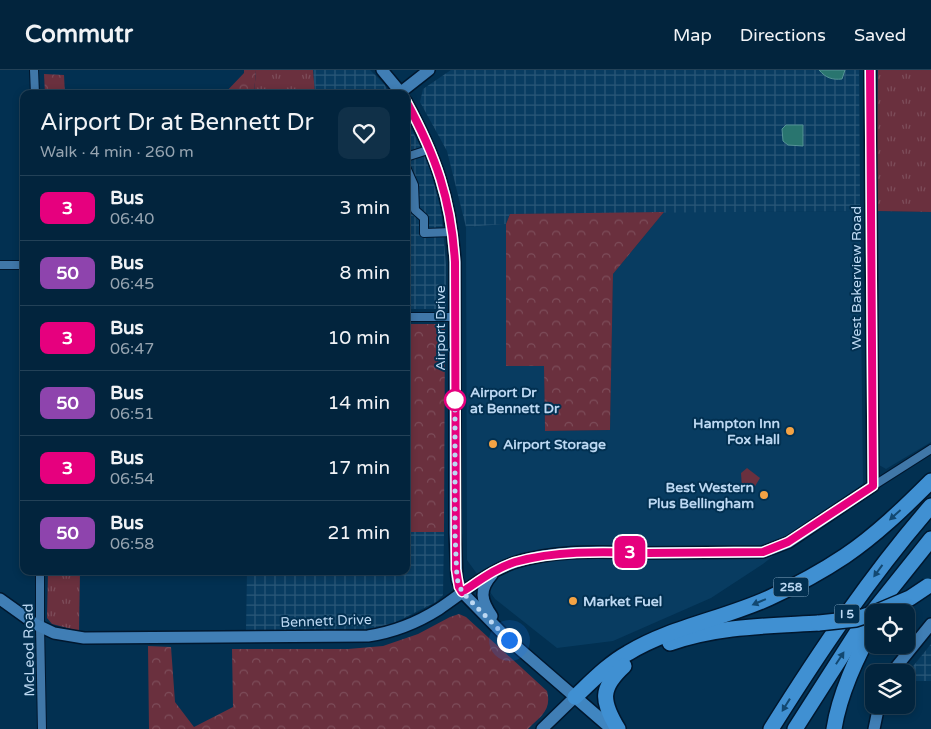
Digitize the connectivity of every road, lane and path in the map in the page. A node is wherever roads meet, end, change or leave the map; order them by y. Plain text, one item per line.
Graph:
1 (34, 70) edge
2 (382, 70) edge
3 (430, 70) edge
4 (870, 70) edge
5 (35, 90) edge
6 (398, 90) edge
7 (409, 90) edge
8 (410, 108) edge
9 (431, 149) junction
10 (410, 155) edge
11 (410, 176) edge
12 (453, 232) junction
13 (0, 265) edge
14 (20, 265) edge
15 (410, 317) edge
16 (454, 317) junction
17 (931, 449) edge
18 (931, 481) edge
19 (873, 486) junction
20 (931, 506) edge
21 (928, 542) edge
22 (455, 560) junction
23 (497, 570) junction
24 (40, 575) edge
25 (930, 585) edge
26 (462, 592) junction
27 (0, 599) edge
28 (888, 604) edge
29 (896, 604) edge
30 (440, 608) junction
31 (865, 616) edge
32 (931, 624) edge
33 (40, 626) junction
34 (509, 640) junction
35 (865, 645) edge
36 (626, 664) junction
37 (899, 664) edge
38 (575, 697) junction
39 (877, 714) edge
40 (42, 729) edge
41 (542, 729) edge
42 (612, 729) edge
43 (618, 729) edge
44 (771, 729) edge
45 (795, 729) edge
46 (834, 729) edge
47 (874, 729) edge

1 - 5 street
2 - 6 main road, Airport Drive
3 - 7 main road
4 - 19 main road, West Bakerview Road
8 - 9 main road, Airport Drive
9 - 10 street
9 - 12 main road, Airport Drive
11 - 12 street
12 - 16 main road, Airport Drive
13 - 14 street
15 - 16 street
16 - 22 main road, Airport Drive
17 - 19 street
18 -> 38 highway, 258
19 - 23 main road, Bennett Drive
20 -> 44 highway, I 5
21 - 28 highway
45 -> 21 highway, I 5
22 - 26 main road, Airport Drive
22 - 30 main road
23 - 26 main road, Bennett Drive
23 - 34 main road
24 - 33 street, McLeod Road
25 - 29 highway, bridge
26 - 30 main road, Bennett Drive
26 - 34 main road
27 - 33 main road, Bennett Drive
30 - 33 main road, Bennett Drive
31 - 36 highway, bridge
32 - 37 main road
33 - 40 street, McLeod Road
34 - 38 main road
35 - 46 highway
36 - 38 highway
36 - 43 highway
38 - 41 main road
38 - 42 main road
39 - 47 main road

